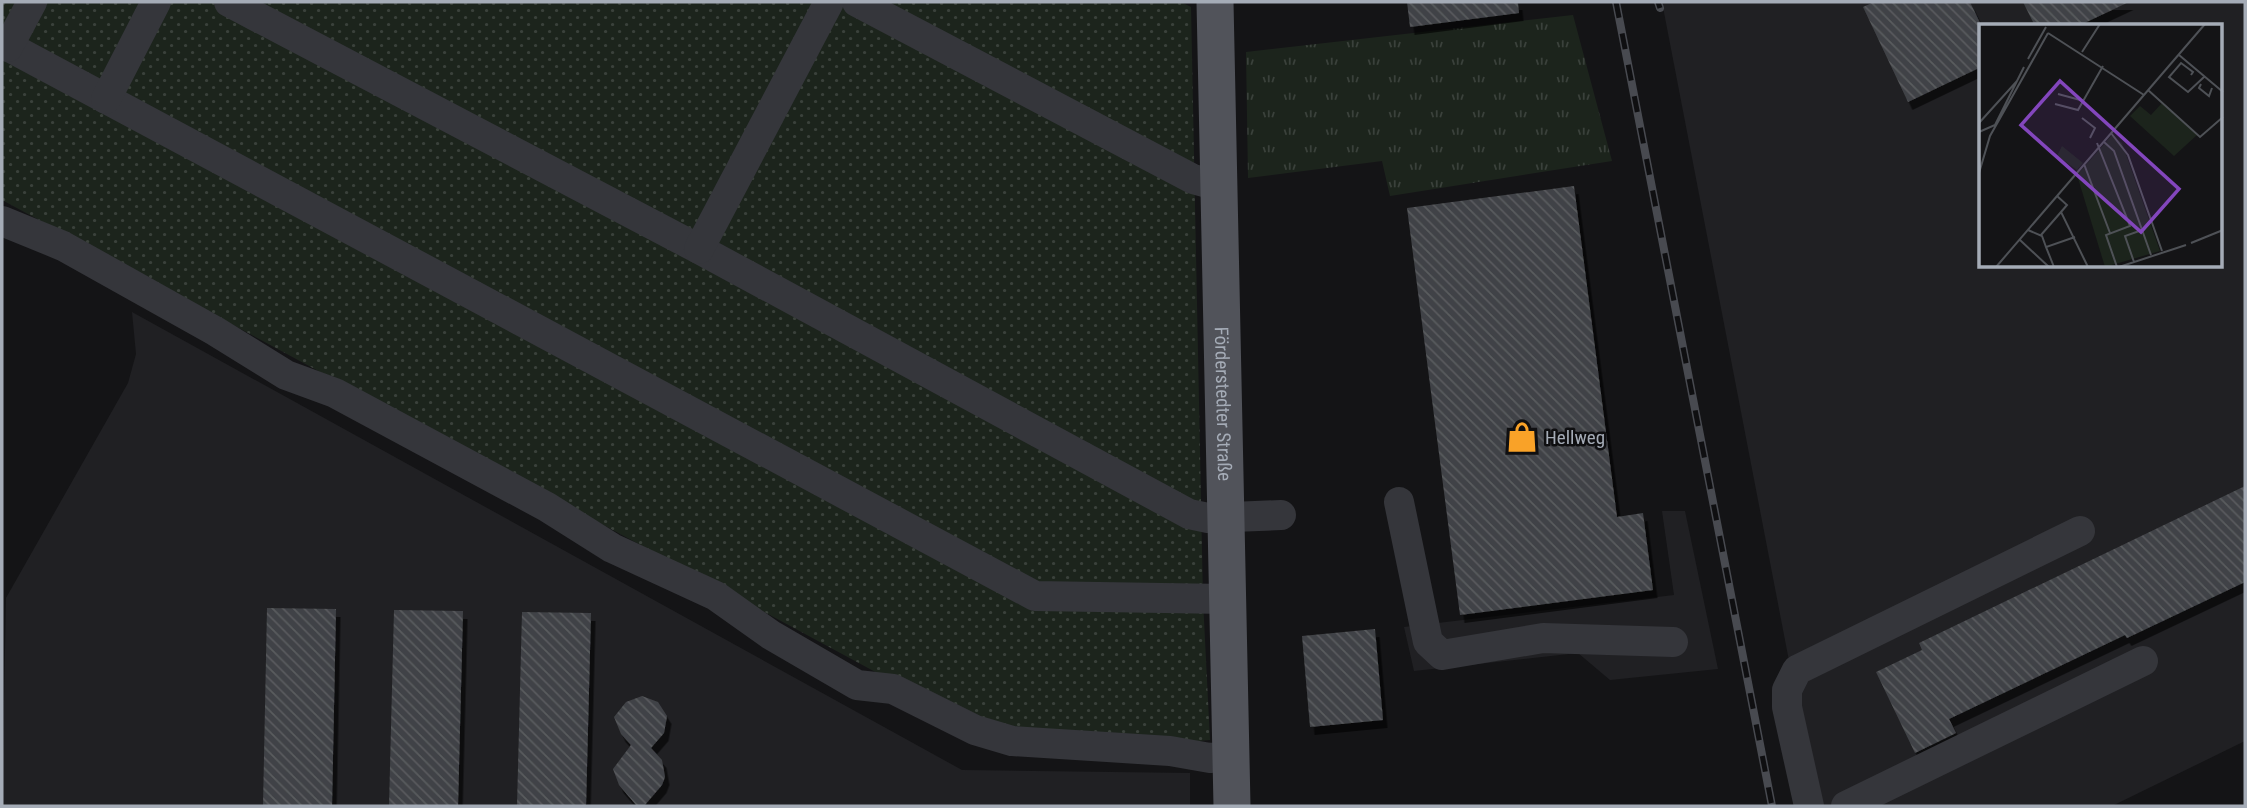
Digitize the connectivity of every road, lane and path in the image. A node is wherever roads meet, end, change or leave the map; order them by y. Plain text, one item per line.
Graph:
1 (32, 2) edge
2 (156, 2) edge
3 (229, 2) edge
4 (829, 2) edge
5 (857, 2) edge
6 (1215, 2) edge
7 (5, 45) edge
8 (106, 99) junction
9 (1219, 182) junction
10 (2, 221) edge
11 (699, 249) junction
12 (1399, 502) dead end
13 (1280, 515) dead end
14 (1226, 518) junction
15 (2080, 531) dead end
16 (1227, 599) junction
17 (1673, 642) dead end
18 (2143, 661) dead end
19 (1231, 756) junction
20 (1232, 806) edge
21 (1809, 806) edge
22 (1846, 806) edge

1 - 7 lane
2 - 8 lane
3 - 11 lane
4 - 11 lane
5 - 9 lane
6 - 9 main road, Förderstedter Straße
7 - 8 lane
8 - 16 lane
9 - 14 main road, Förderstedter Straße
10 - 19 lane
11 - 14 lane
12 - 17 lane
13 - 14 lane
14 - 16 main road, Förderstedter Straße
15 - 21 lane
16 - 19 main road, Förderstedter Straße
18 - 22 lane
19 - 20 main road, Förderstedter Straße

